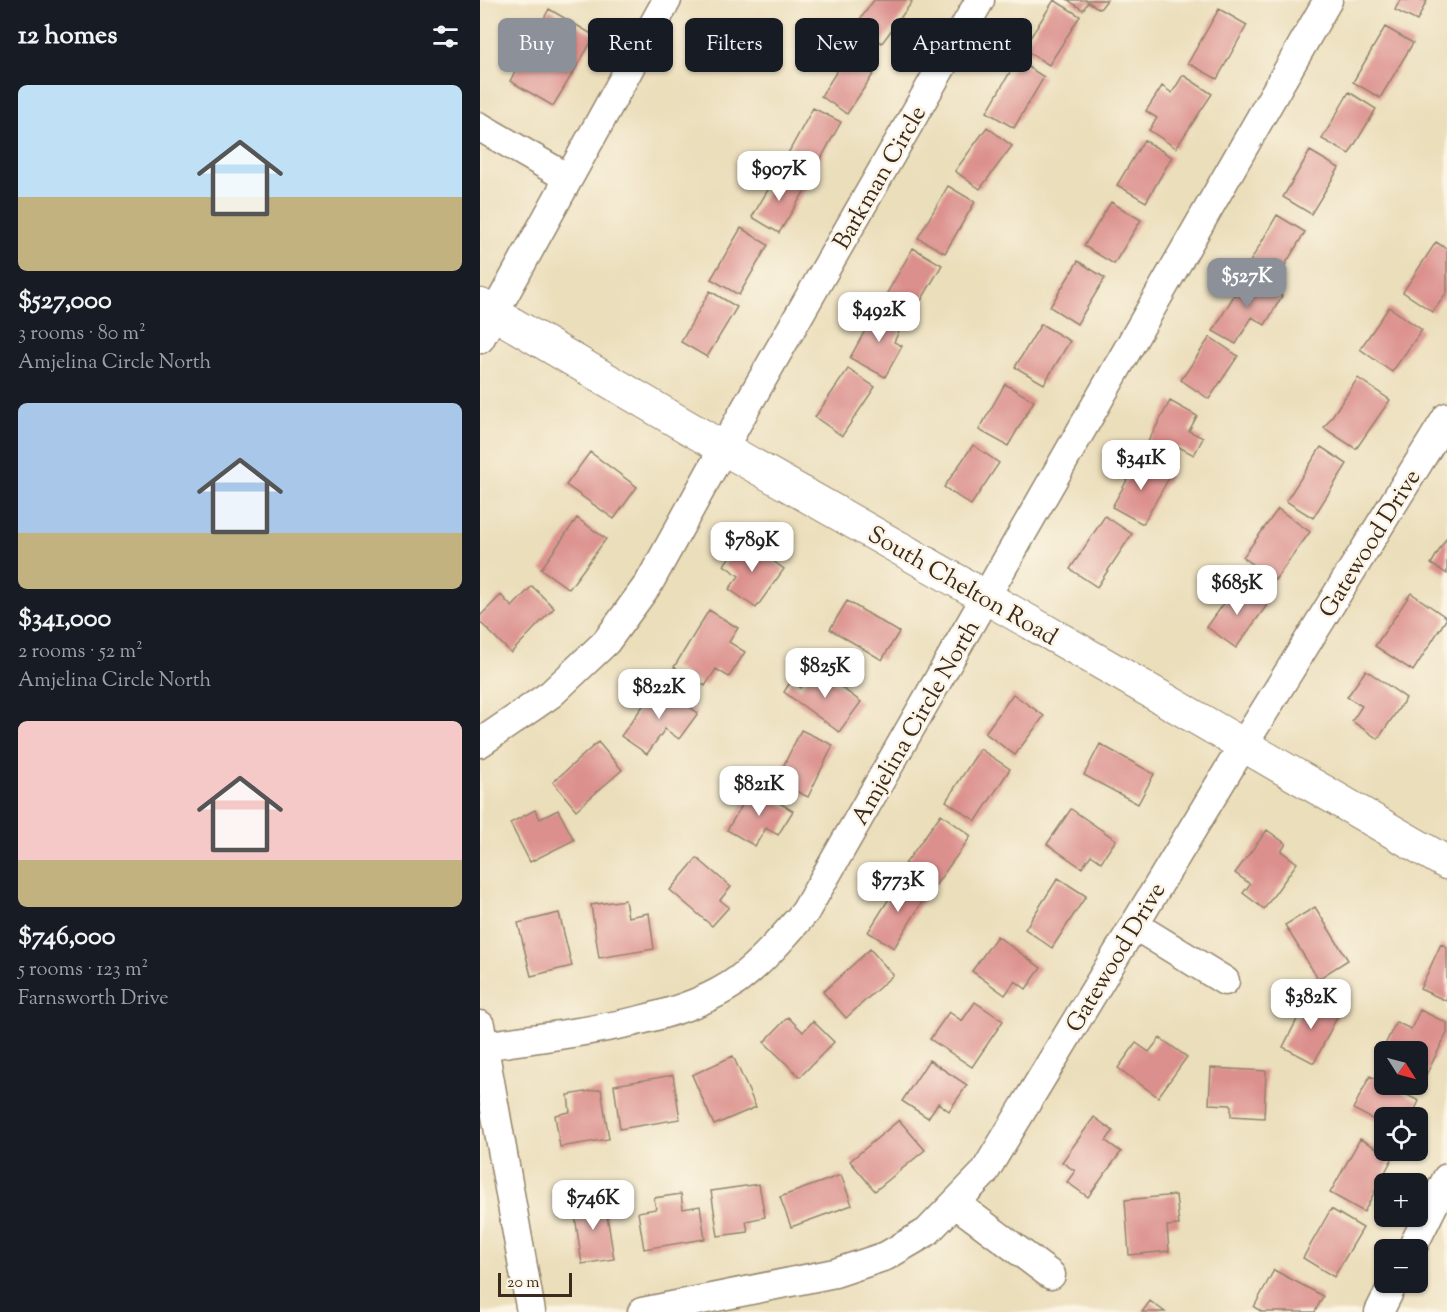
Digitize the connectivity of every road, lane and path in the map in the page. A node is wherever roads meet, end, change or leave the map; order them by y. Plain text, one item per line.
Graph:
1 (668, 0) edge
2 (980, 0) edge
3 (1328, 0) edge
4 (480, 127) edge
5 (568, 178) junction
6 (485, 319) edge
7 (1447, 417) edge
8 (723, 448) junction
9 (986, 598) junction
10 (480, 743) edge
11 (1244, 744) junction
12 (1447, 863) edge
13 (1134, 925) junction
14 (1225, 981) dead end
15 (482, 1035) edge
16 (1447, 1178) edge
17 (956, 1204) junction
18 (1416, 1239) edge
19 (1051, 1275) dead end
20 (1388, 1293) edge
21 (531, 1312) edge
22 (642, 1312) edge
23 (1379, 1312) edge

1 - 5 street
2 - 8 street, Barkman Circle
3 - 9 street, Amjelina Circle North
4 - 5 street
5 - 6 street
6 - 8 main road, South Chelton Road
7 - 11 street, Gatewood Drive
8 - 9 main road, South Chelton Road
8 - 10 street, Barkman Circle
9 - 11 main road, South Chelton Road
9 - 15 street, Amjelina Circle North
11 - 12 main road, South Chelton Road
11 - 13 street, Gatewood Drive
13 - 14 street
13 - 17 street, Gatewood Drive
15 - 21 street
16 - 18 street
17 - 19 street
17 - 22 street, Gatewood Drive
20 - 23 street

